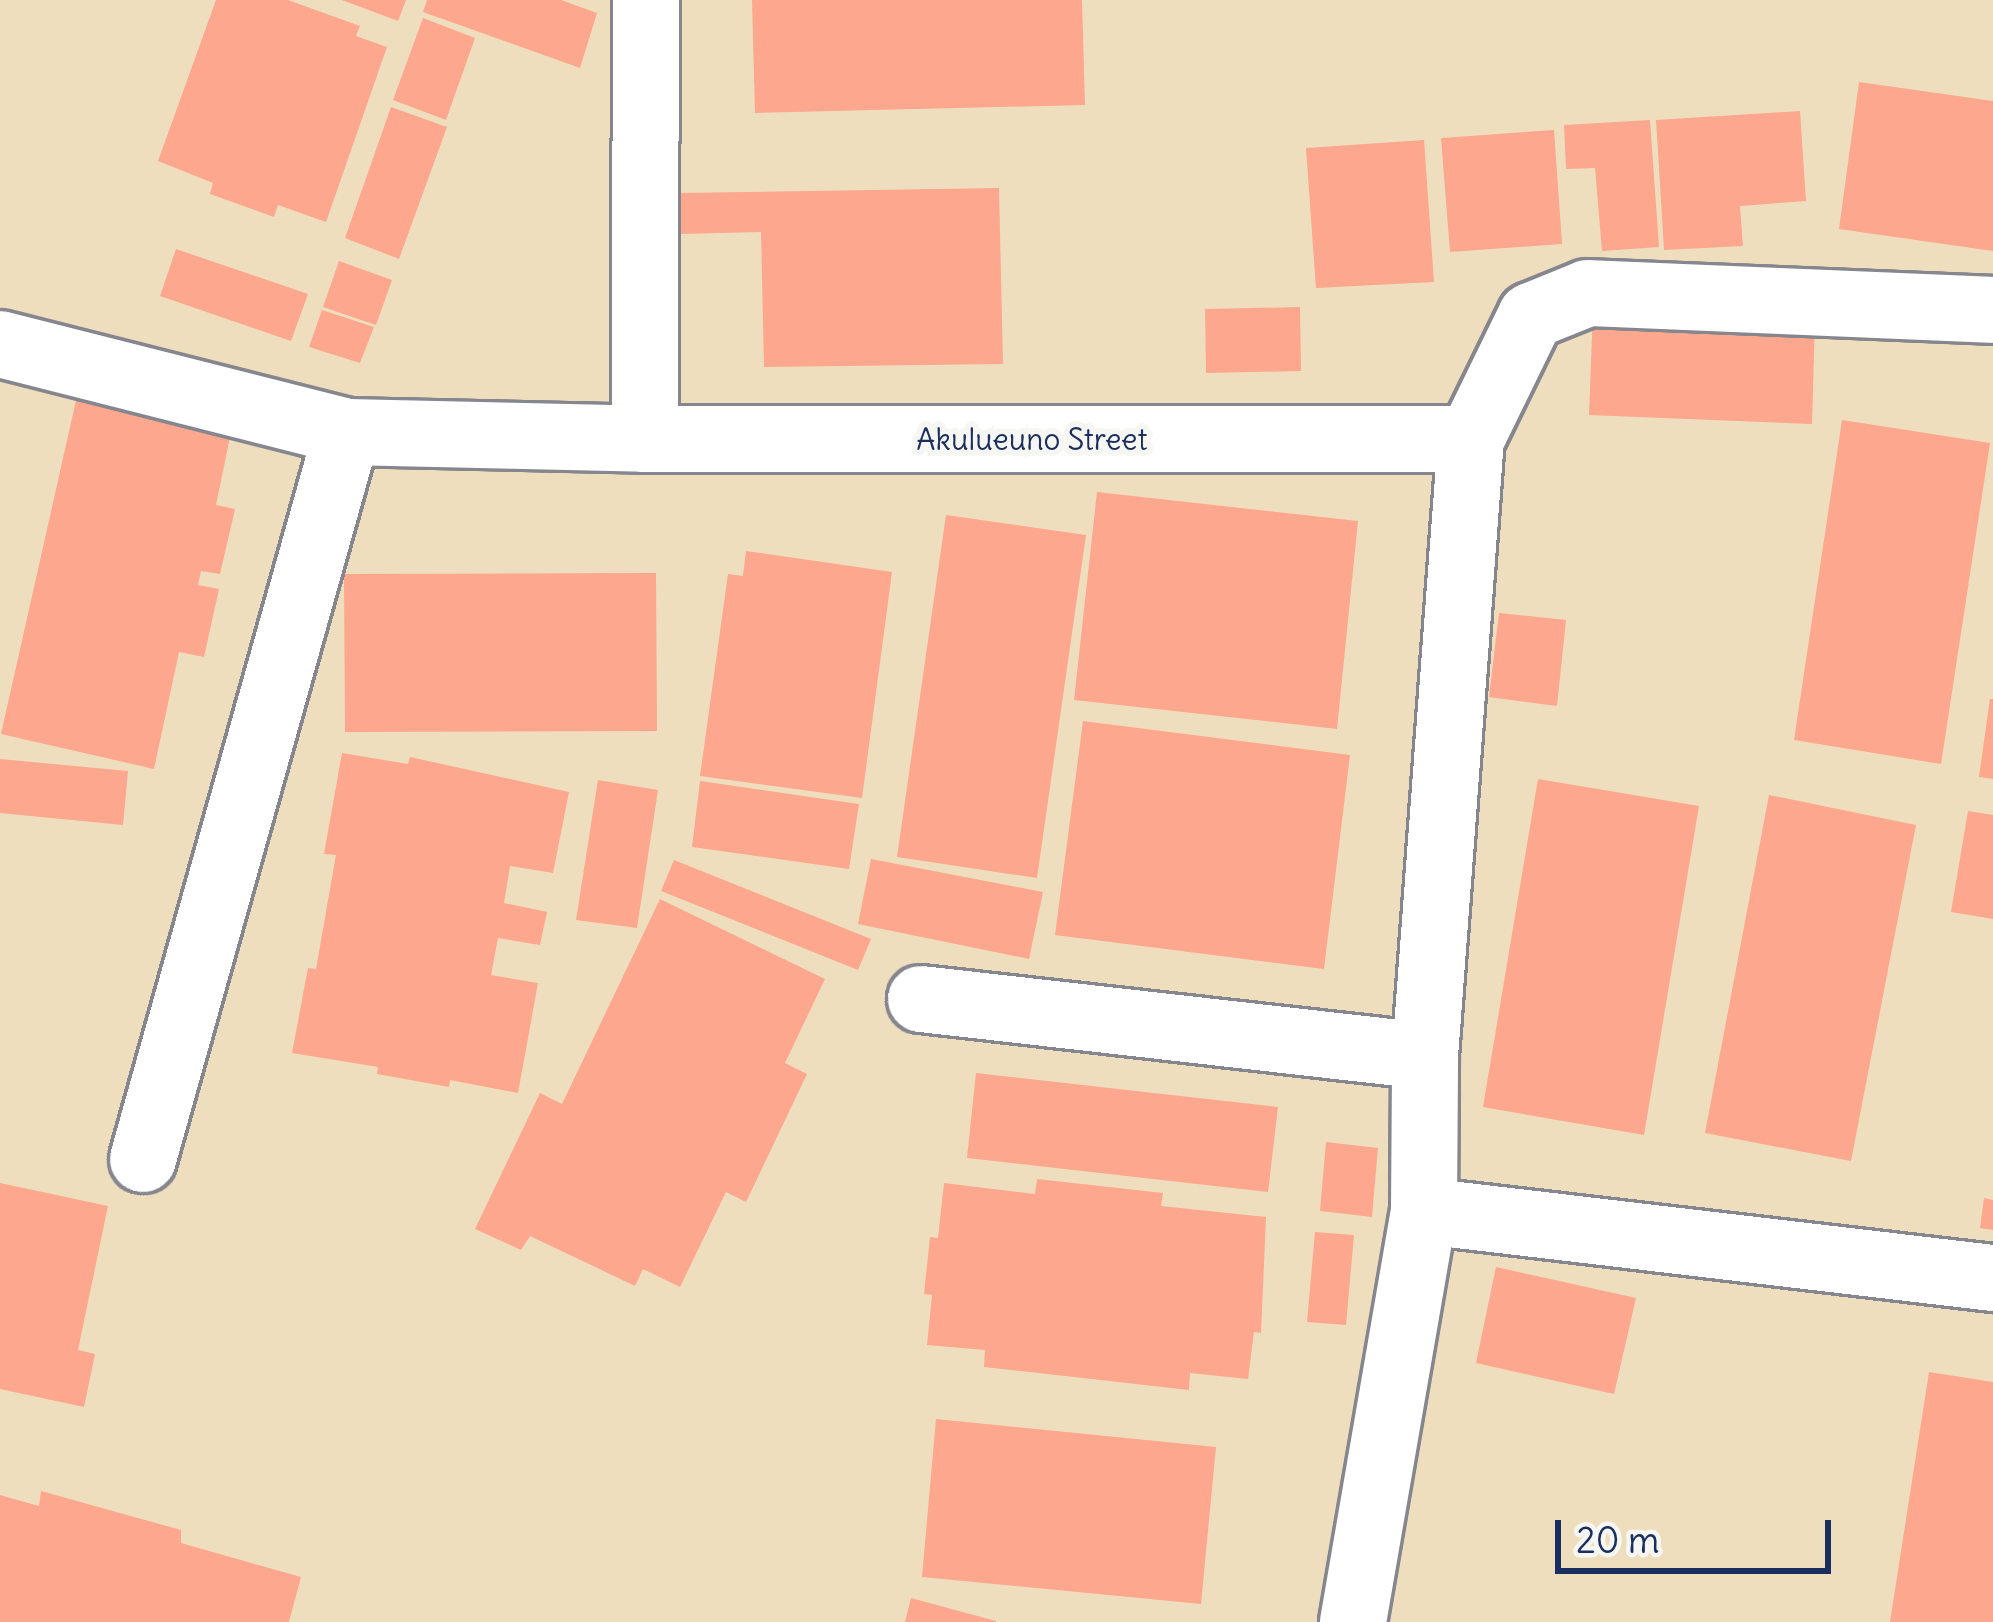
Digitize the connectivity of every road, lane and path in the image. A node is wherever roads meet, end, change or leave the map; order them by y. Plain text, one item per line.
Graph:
1 (646, 0) edge
2 (1993, 310) edge
3 (0, 344) edge
4 (346, 432) junction
5 (1471, 439) junction
6 (645, 440) junction
7 (921, 999) dead end
8 (1425, 1057) junction
9 (142, 1159) dead end
10 (1424, 1211) junction
11 (1993, 1278) edge
12 (1353, 1622) edge

1 - 6 street
2 - 5 street
3 - 4 street, Akulueuno Street
4 - 6 street, Akulueuno Street
4 - 9 street
5 - 6 street, Akulueuno Street
5 - 8 street
7 - 8 street
8 - 10 street
10 - 11 street
10 - 12 street

